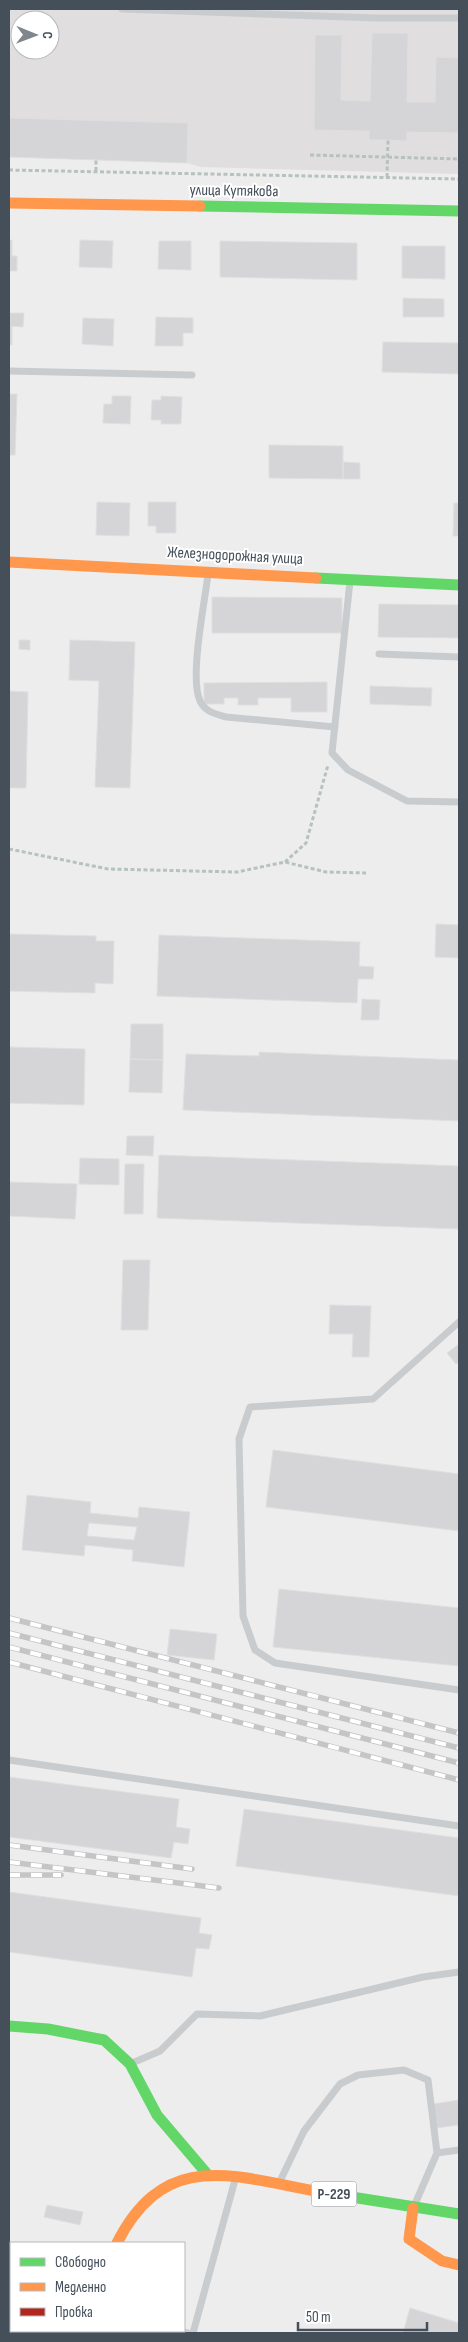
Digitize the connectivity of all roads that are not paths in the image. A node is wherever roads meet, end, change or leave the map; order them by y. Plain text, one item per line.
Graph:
1 (122, 9) edge
2 (266, 11) edge
3 (459, 18) edge
4 (9, 203) edge
5 (459, 211) edge
6 (9, 371) edge
7 (192, 375) dead end
8 (9, 562) edge
9 (209, 571) junction
10 (350, 578) junction
11 (459, 584) edge
12 (379, 654) dead end
13 (459, 657) edge
14 (334, 726) junction
15 (459, 802) edge
16 (459, 1322) edge
17 (459, 1690) edge
18 (9, 1760) edge
19 (459, 1826) edge
20 (459, 1972) edge
21 (9, 2026) edge
22 (130, 2064) junction
23 (459, 2150) edge
24 (437, 2153) junction
25 (208, 2175) junction
26 (236, 2177) junction
27 (278, 2184) junction
28 (413, 2208) junction
29 (459, 2214) edge
30 (118, 2242) edge
31 (459, 2265) edge
32 (193, 2333) edge

1 - 2 lane
2 - 3 lane
4 - 5 main road, улица Кутякова
6 - 7 lane
8 - 9 main road, Железнодорожная улица
9 - 10 main road, Железнодорожная улица
9 - 14 lane
10 - 11 main road, Железнодорожная улица
10 - 14 lane
12 - 13 lane
14 - 15 lane
16 - 17 lane
18 - 19 lane
20 - 22 lane
21 - 22 main road
22 - 25 main road
23 - 24 lane
24 - 27 lane
24 - 28 lane
25 - 26 main road, Р-229
25 - 30 main road, Р-229
26 - 27 main road, Р-229
26 - 32 lane
27 - 28 main road, Р-229
28 - 29 main road, Р-229
28 - 31 main road

